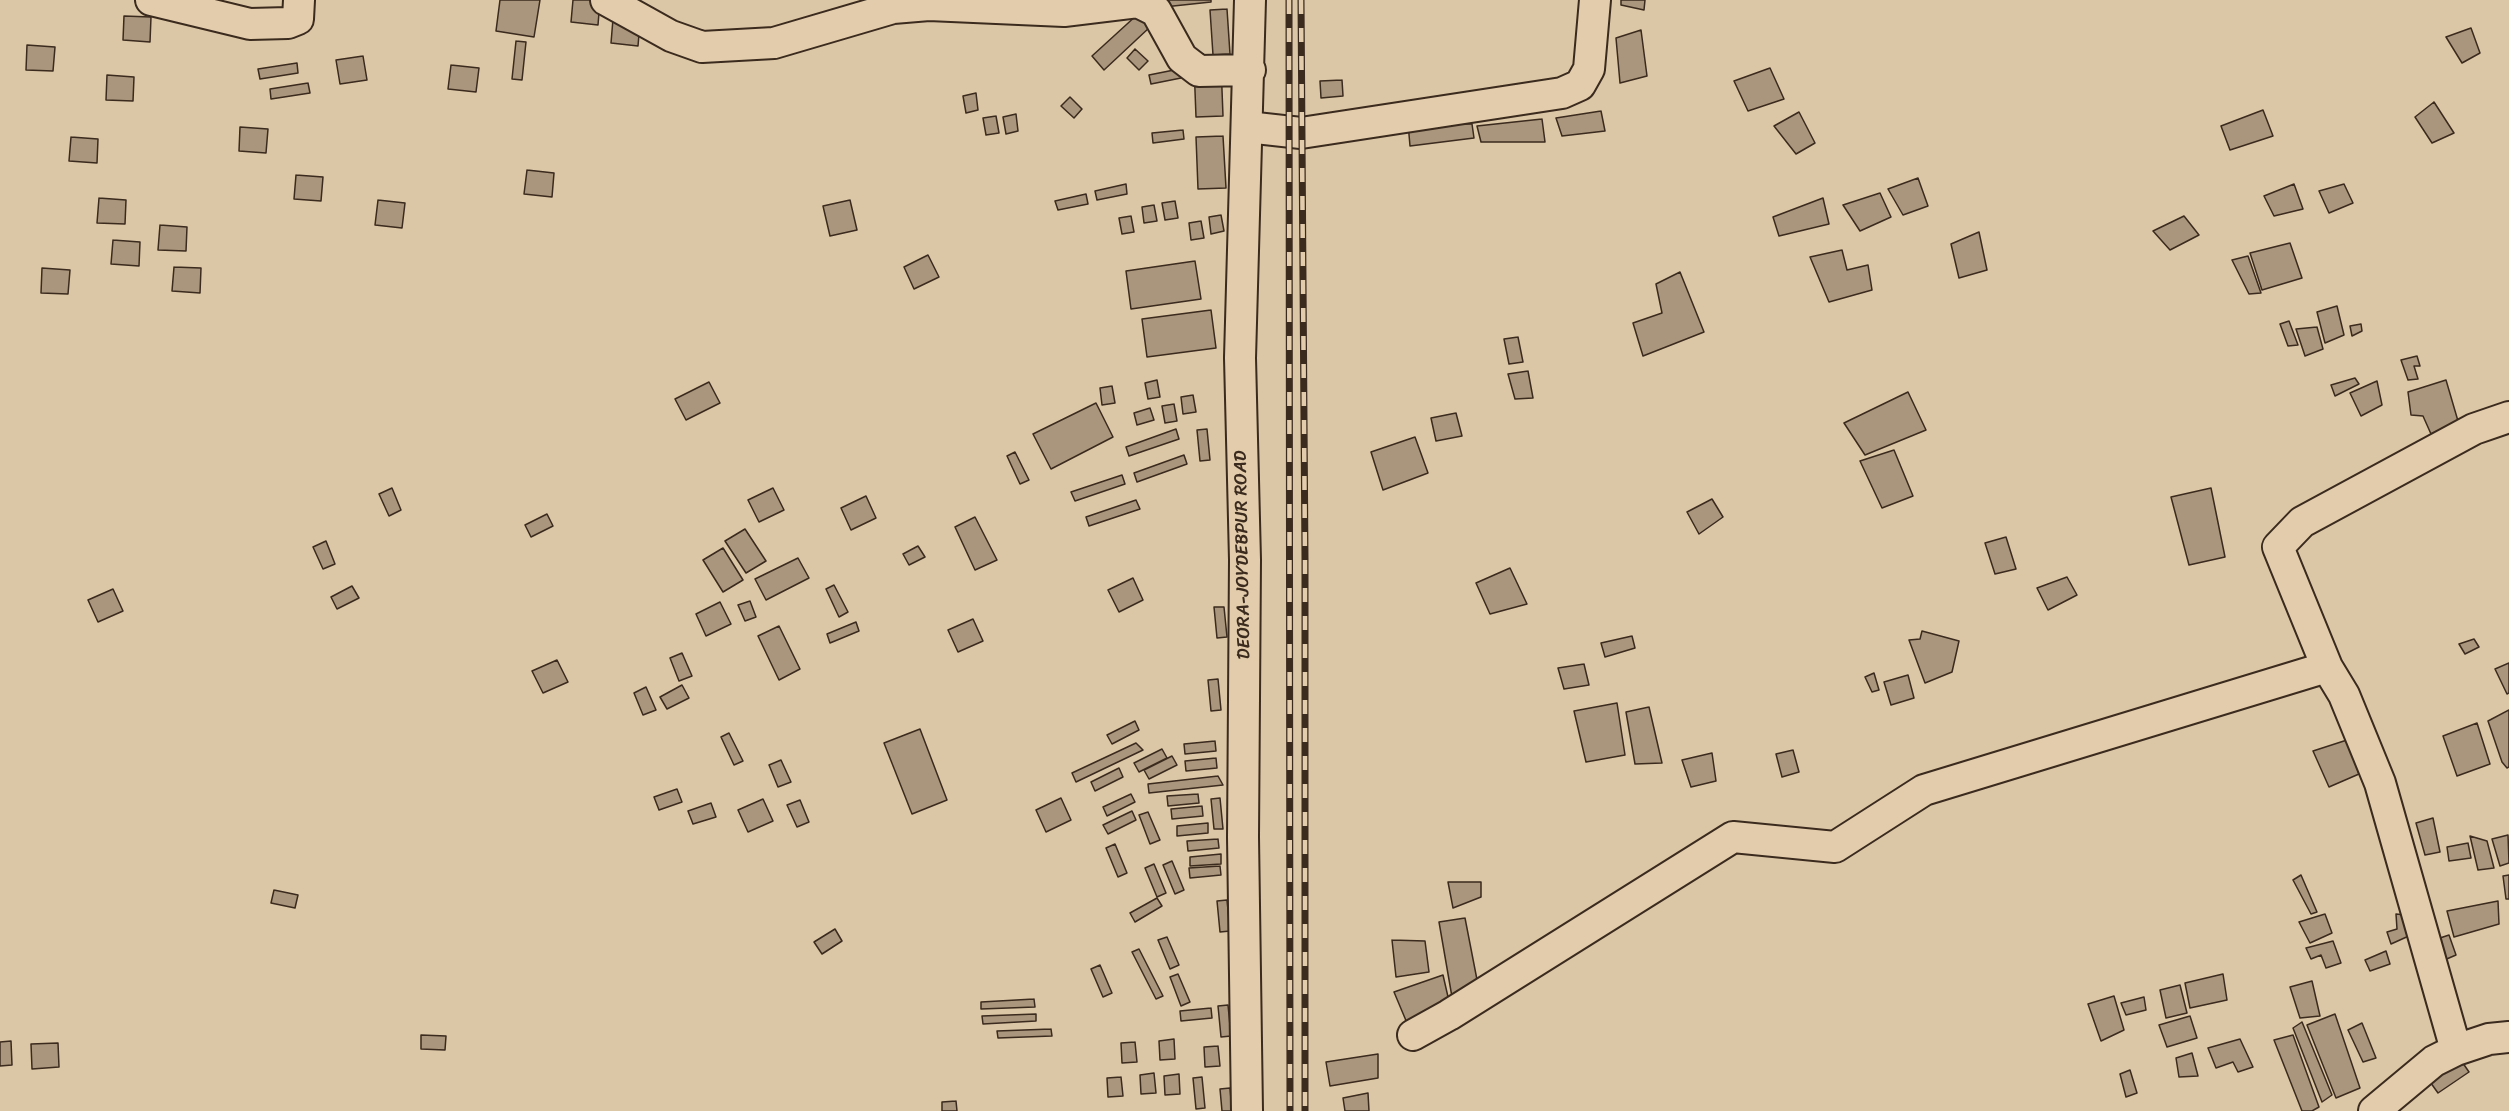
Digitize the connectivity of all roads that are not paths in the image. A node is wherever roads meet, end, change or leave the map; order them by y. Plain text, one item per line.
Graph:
1 (151, 0) edge
2 (299, 0) edge
3 (606, 0) edge
4 (1250, 0) edge
5 (1595, 0) edge
6 (1250, 70) junction
7 (1247, 127) junction
8 (2509, 417) edge
9 (2327, 667) junction
10 (1413, 1035) dead end
11 (2509, 1037) edge
12 (2456, 1050) junction
13 (1247, 1111) edge
14 (2374, 1111) edge

1 - 2 street
3 - 6 street
4 - 6 street, DEORA-JOYDEBPUR ROAD
5 - 7 street
6 - 7 street, DEORA-JOYDEBPUR ROAD
7 - 13 street, DEORA-JOYDEBPUR ROAD
8 - 9 street
9 - 10 street
9 - 12 street
11 - 12 street
12 - 14 street

